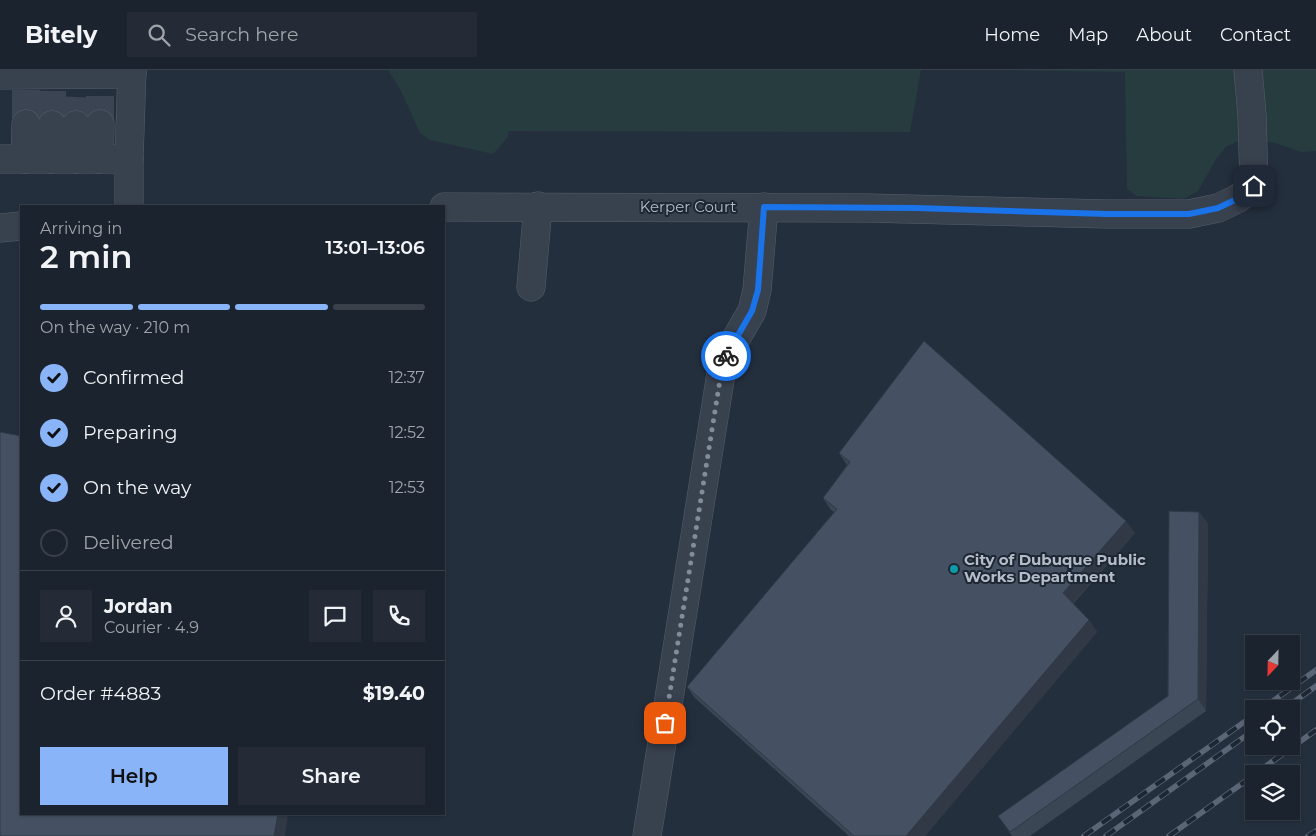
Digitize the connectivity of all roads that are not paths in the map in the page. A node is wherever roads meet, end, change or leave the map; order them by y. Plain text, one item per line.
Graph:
1 (1248, 70) edge
2 (132, 72) edge
3 (56, 82) edge
4 (50, 159) edge
5 (129, 159) junction
6 (129, 205) edge
7 (538, 206) junction
8 (445, 207) edge
9 (764, 207) junction
10 (20, 226) edge
11 (0, 228) edge
12 (532, 287) dead end
13 (647, 836) edge

1 - 9 street, Kerper Court
2 - 3 street
2 - 5 street
4 - 4 street
4 - 5 street
5 - 6 street
7 - 8 street, Kerper Court
7 - 9 street, Kerper Court
7 - 12 street
9 - 13 street
10 - 11 street

